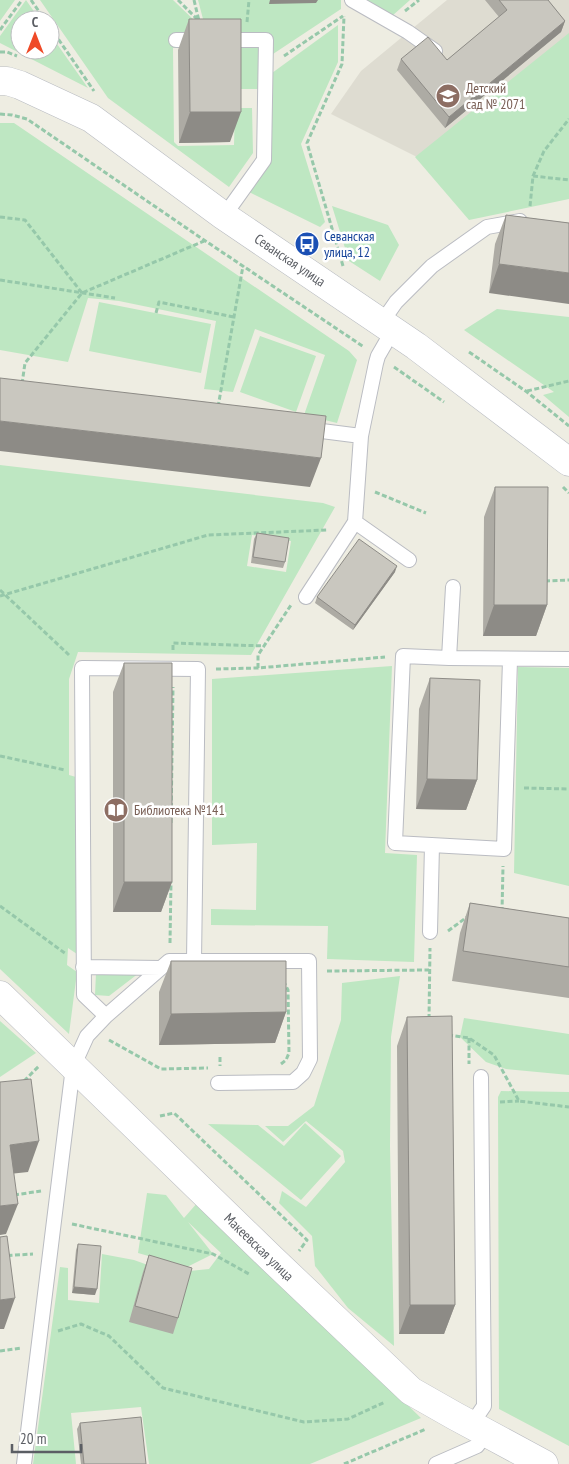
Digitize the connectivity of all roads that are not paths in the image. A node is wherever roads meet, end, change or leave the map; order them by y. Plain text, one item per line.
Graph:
1 (348, 4) edge
2 (176, 40) dead end
3 (435, 51) edge
4 (0, 81) edge
5 (224, 216) junction
6 (533, 220) edge
7 (388, 326) junction
8 (293, 428) edge
9 (361, 436) junction
10 (563, 472) edge
11 (355, 522) junction
12 (409, 560) dead end
13 (453, 586) dead end
14 (306, 597) dead end
15 (449, 658) junction
16 (569, 659) edge
17 (510, 660) junction
18 (432, 845) junction
19 (430, 932) road end
20 (194, 961) junction
21 (165, 964) junction
22 (83, 967) junction
23 (0, 995) edge
24 (106, 1016) junction
25 (73, 1066) junction
26 (481, 1077) dead end
27 (218, 1083) dead end
28 (471, 1425) junction
29 (24, 1464) edge
30 (436, 1464) edge
31 (544, 1464) edge

1 - 3 lane
2 - 5 lane
4 - 5 street, Севанская улица
5 - 7 street, Севанская улица
6 - 7 lane
7 - 9 lane
7 - 10 street, Севанская улица
8 - 9 lane
9 - 11 lane
11 - 12 lane
11 - 14 lane
13 - 15 lane
15 - 17 lane
15 - 18 lane
16 - 17 lane
17 - 18 lane
18 - 19 lane
20 - 21 lane
20 - 22 lane
20 - 27 lane
21 - 22 lane
21 - 24 lane
22 - 24 lane
23 - 25 street, Макеевская улица
24 - 25 lane
25 - 28 street, Макеевская улица
25 - 29 lane
26 - 28 lane
28 - 30 lane
28 - 31 street, Макеевская улица

